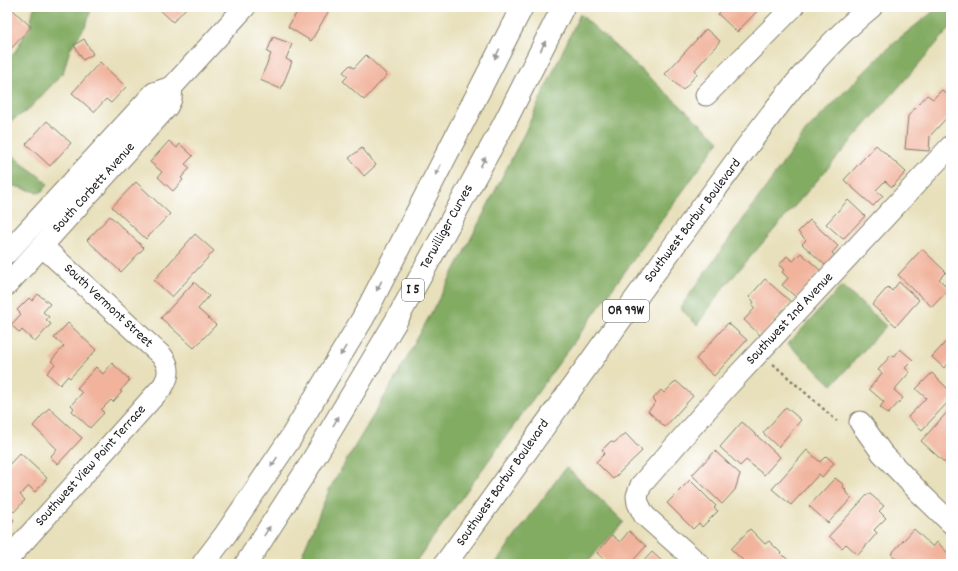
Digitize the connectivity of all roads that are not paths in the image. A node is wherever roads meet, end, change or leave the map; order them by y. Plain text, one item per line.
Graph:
1 (245, 7) edge
2 (522, 7) edge
3 (563, 7) edge
4 (794, 7) edge
5 (871, 7) edge
6 (172, 87) junction
7 (706, 95) dead end
8 (951, 146) edge
9 (42, 246) junction
10 (7, 253) edge
11 (7, 285) edge
12 (169, 370) joint
13 (860, 422) dead end
14 (951, 523) edge
15 (7, 560) edge
16 (203, 564) edge
17 (246, 564) edge
18 (445, 564) edge
19 (699, 564) edge

1 - 6 street, South Corbett Avenue
2 -> 16 main road, I 5
17 -> 3 main road, Terwilliger Curves / I 5
4 - 7 street
5 - 18 main road, Southwest Barbur Boulevard / OR 99W
6 - 9 street, South Corbett Avenue
6 - 10 street, South Corbett Avenue
8 - 19 street, Southwest 2nd Avenue
9 - 11 street, South Corbett Avenue
9 - 12 street, South Vermont Street
12 - 15 street, Southwest View Point Terrace
13 - 14 street

